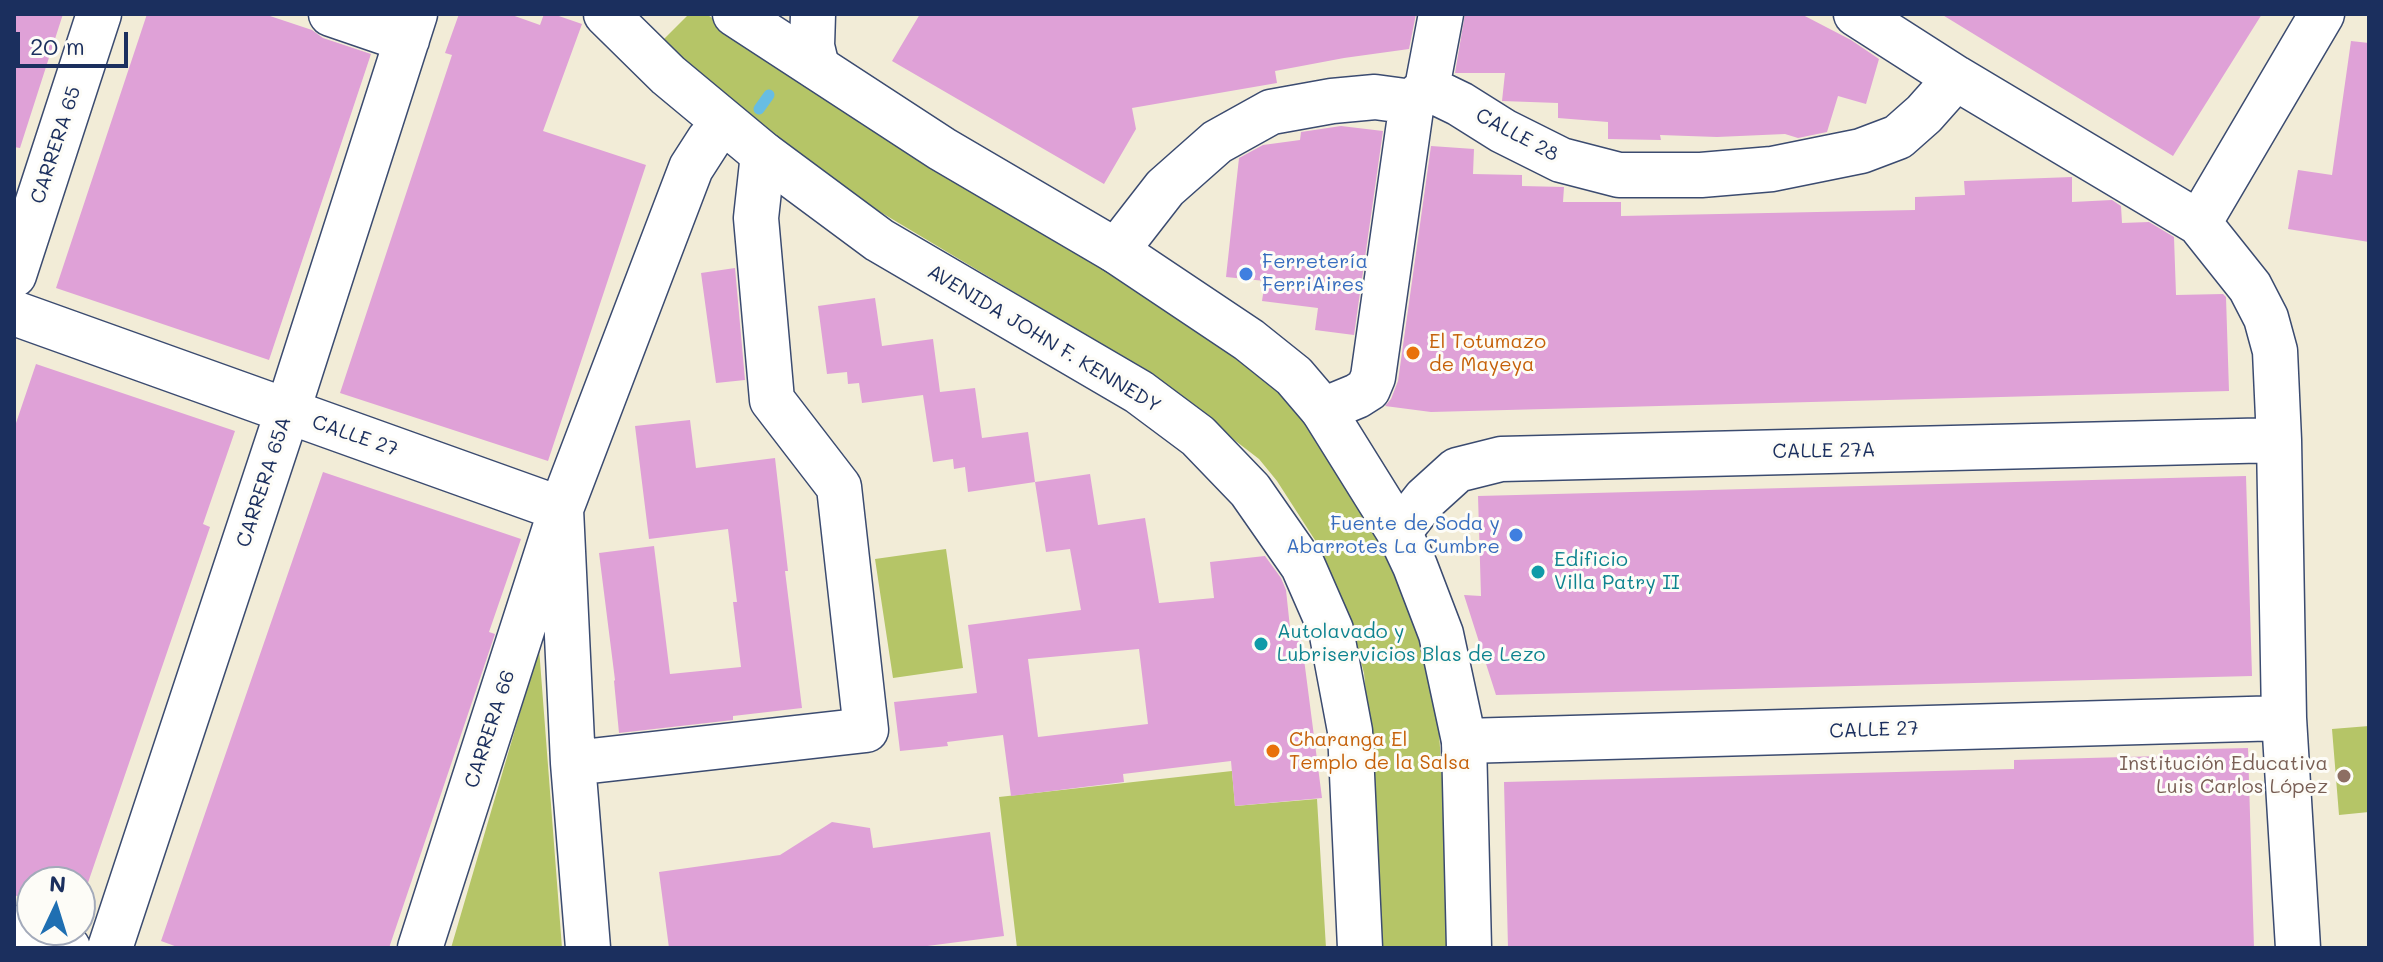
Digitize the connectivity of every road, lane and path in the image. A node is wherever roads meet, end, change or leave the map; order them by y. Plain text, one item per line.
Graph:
1 (99, 14) edge
2 (331, 14) edge
3 (607, 14) edge
4 (735, 14) edge
5 (813, 14) edge
6 (1441, 14) edge
7 (1856, 14) edge
8 (2322, 14) edge
9 (411, 27) edge
10 (799, 56) junction
11 (1956, 78) junction
12 (1419, 95) junction
13 (719, 118) junction
14 (763, 154) junction
15 (2199, 223) junction
16 (1116, 251) junction
17 (14, 275) edge
18 (14, 313) edge
19 (1323, 410) junction
20 (287, 413) junction
21 (2279, 440) junction
22 (561, 509) junction
23 (1399, 532) junction
24 (2284, 718) junction
25 (1464, 741) junction
26 (573, 763) junction
27 (14, 928) edge
28 (68, 948) edge
29 (110, 948) edge
30 (420, 948) edge
31 (588, 948) edge
32 (1360, 948) edge
33 (1469, 948) edge
34 (2298, 948) edge

1 - 17 street, CARRERA 65
2 - 9 street
3 - 13 street, AVENIDA JOHN F. KENNEDY
4 - 10 street
5 - 10 street
6 - 12 street
7 - 11 street
8 - 15 street
9 - 20 street, CARRERA 65A
10 - 16 street
11 - 12 street, CALLE 28
11 - 15 street
12 - 16 street, CALLE 28
12 - 19 street
13 - 14 street, AVENIDA JOHN F. KENNEDY
13 - 22 street, CARRERA 66
14 - 26 street
14 - 32 street, AVENIDA JOHN F. KENNEDY
15 - 21 street
16 - 19 street
18 - 20 street, CALLE 27
19 - 23 street
20 - 22 street, CALLE 27
20 - 29 street, CARRERA 65A
21 - 23 street, CALLE 27A
21 - 24 street
22 - 26 street, CARRERA 66
22 - 30 street, CARRERA 66
23 - 25 street
24 - 25 street, CALLE 27
24 - 34 street
25 - 33 street
26 - 31 street, CARRERA 66
27 - 28 street

